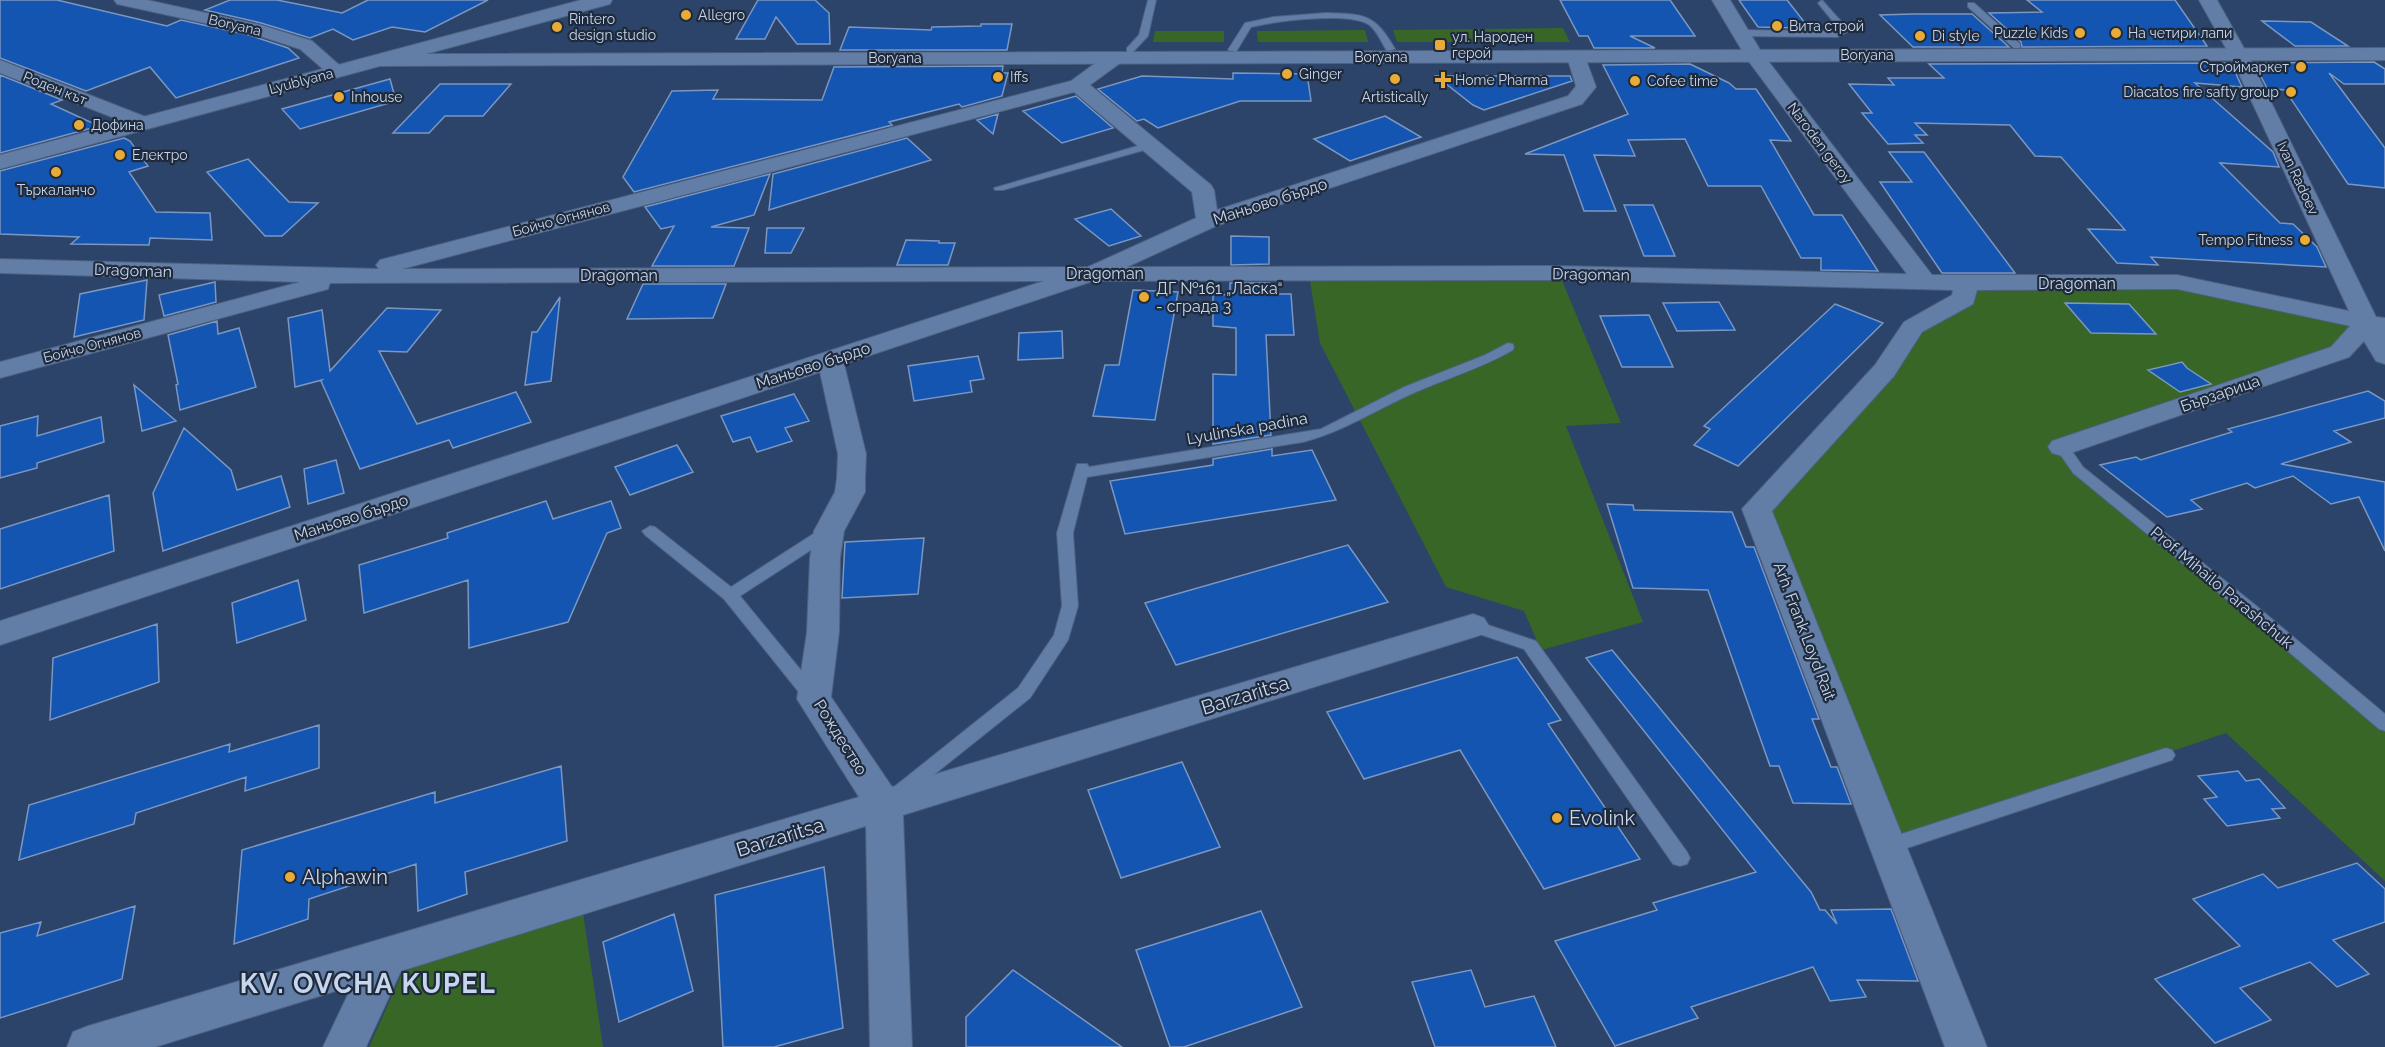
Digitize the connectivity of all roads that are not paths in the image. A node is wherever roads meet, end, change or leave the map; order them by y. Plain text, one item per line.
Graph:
1 (123, 0) edge
2 (603, 0) edge
3 (1152, 0) edge
4 (1721, 0) edge
5 (2208, 0) edge
6 (1822, 3) dead end
7 (1971, 5) dead end
8 (1748, 45) junction
9 (2385, 45) edge
10 (2017, 46) junction
11 (1390, 49) junction
12 (2236, 49) junction
13 (1233, 50) junction
14 (404, 53) junction
15 (1123, 54) junction
16 (2385, 54) edge
17 (1576, 57) junction
18 (378, 60) junction
19 (0, 66) edge
20 (337, 71) junction
21 (1078, 85) junction
22 (144, 123) junction
23 (1150, 145) junction
24 (0, 162) edge
25 (999, 188) dead end
26 (1208, 221) junction
27 (0, 266) edge
28 (1097, 273) junction
29 (349, 276) junction
30 (1924, 281) junction
31 (1966, 283) junction
32 (2376, 325) edge
33 (1508, 348) dead end
34 (2385, 356) edge
35 (830, 359) junction
36 (0, 370) edge
37 (2062, 447) joint
38 (650, 531) dead end
39 (829, 531) junction
40 (730, 595) junction
41 (1473, 626) joint
42 (0, 633) edge
43 (814, 699) junction
44 (2385, 724) edge
45 (2166, 755) dead end
46 (884, 806) junction
47 (1889, 846) junction
48 (1680, 858) dead end
49 (388, 955) junction
50 (88, 1047) edge
51 (344, 1047) edge
52 (891, 1047) edge
53 (1966, 1047) edge

1 - 20 street, Boryana
2 - 14 street, Lyublyana
3 - 15 lane
4 - 8 street, Naroden geroy
5 - 12 street, Ivan Radoev
6 - 8 lane
7 - 10 lane
8 - 10 street, Boryana
8 - 11 street, Boryana
8 - 12 street, Boryana
8 - 17 street, Boryana
8 - 30 street, Naroden geroy
9 - 12 street, Boryana
10 - 12 street, Boryana
11 - 13 street, Boryana
11 - 13 lane
12 - 16 street, Boryana
12 - 32 street, Ivan Radoev
13 - 15 street, Boryana
14 - 15 street, Boryana
14 - 18 street, Lyublyana
15 - 17 street, Boryana
15 - 18 street, Boryana
15 - 21 street, Бойчо Огнянов
17 - 26 street, Маньово бърдо
18 - 20 street, Lyublyana
19 - 22 street, Роден кът
20 - 22 street, Lyublyana
21 - 23 street
21 - 29 street, Бойчо Огнянов
22 - 24 street, Lyublyana
23 - 25 lane
23 - 26 street
26 - 28 street, Маньово бърдо
27 - 29 street, Dragoman
28 - 29 street, Dragoman
28 - 30 street, Dragoman
28 - 35 street, Маньово бърдо
29 - 36 street, Бойчо Огнянов
30 - 31 street, Dragoman
31 - 32 street, Dragoman
31 - 47 street, Arh. Frank Loyd Rait
32 - 34 street, Ivan Radoev
32 - 37 street, Бързарица
33 - 46 lane, Lyulinska padina
35 - 39 street, Рождество
35 - 42 street, Маньово бърдо
37 - 44 lane, Prof. Mihailo Parashchuk
38 - 40 lane
39 - 40 lane
39 - 43 street, Рождество
40 - 43 lane
41 - 46 street, Barzaritsa
41 - 48 lane
43 - 46 street, Рождество
45 - 47 lane
46 - 49 street, Barzaritsa
46 - 52 street
47 - 53 street, Arh. Frank Loyd Rait
49 - 50 street, Barzaritsa
49 - 51 street

